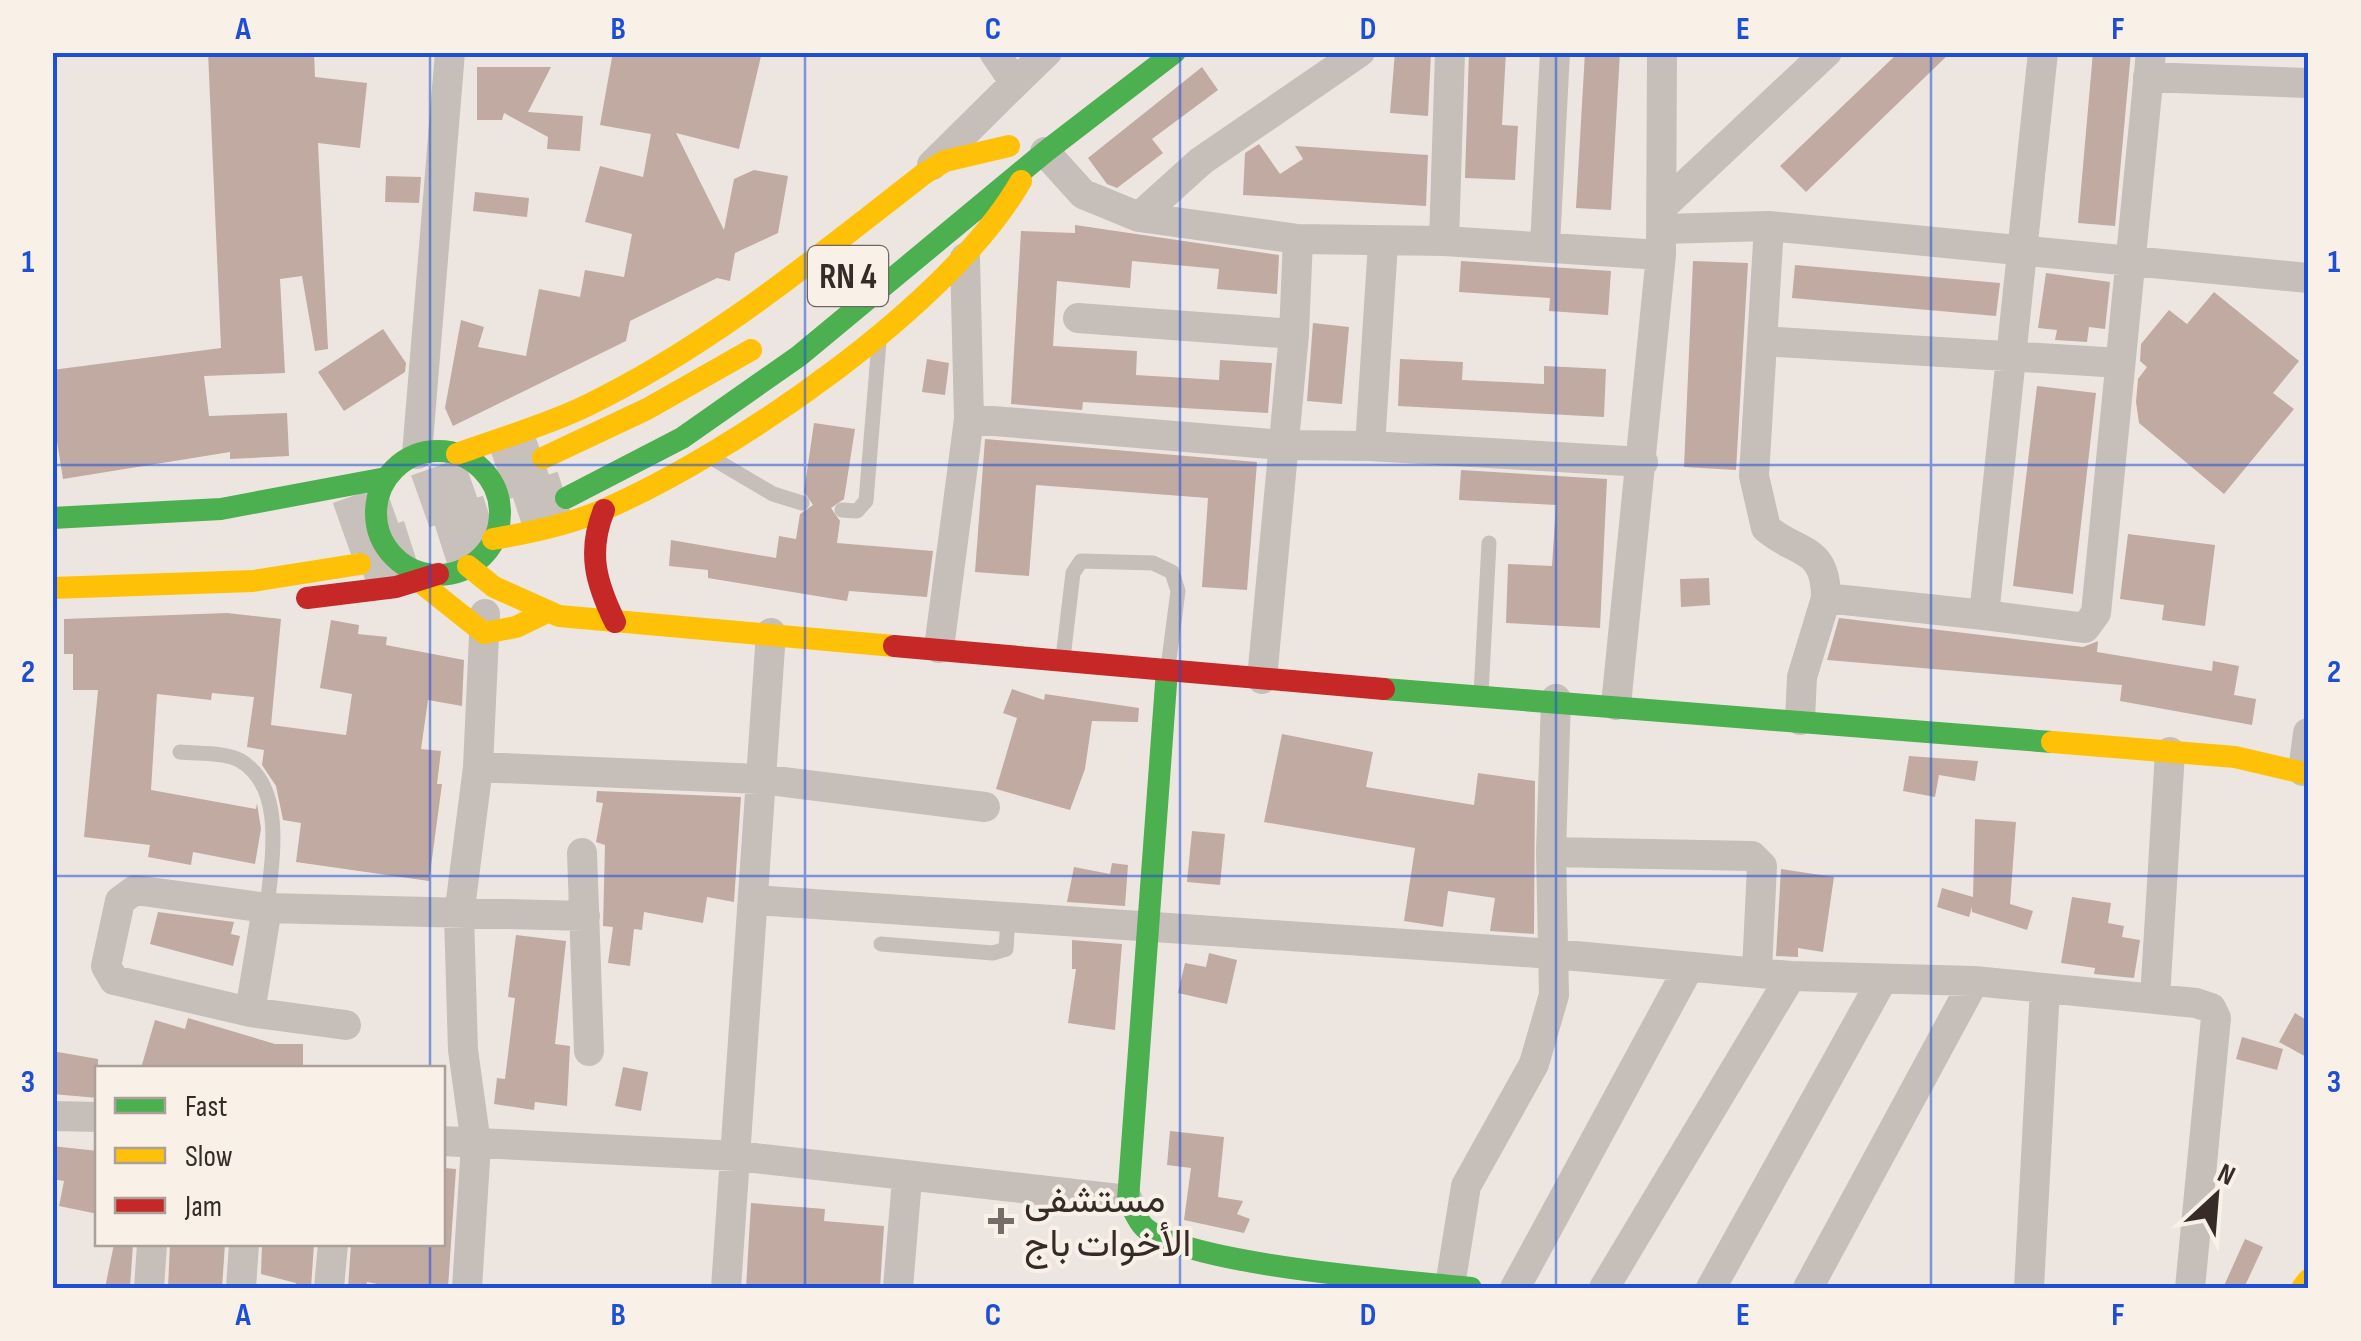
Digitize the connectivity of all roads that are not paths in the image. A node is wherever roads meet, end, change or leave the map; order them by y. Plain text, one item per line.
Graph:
1 (450, 52) edge
2 (994, 52) edge
3 (1047, 52) edge
4 (1175, 52) edge
5 (1360, 52) edge
6 (1450, 52) edge
7 (1555, 52) edge
8 (1662, 52) edge
9 (1827, 52) edge
10 (2043, 52) edge
11 (2149, 65) edge
12 (1015, 83) junction
13 (2308, 83) edge
14 (1025, 151) junction
15 (925, 173) junction
16 (968, 179) dead end
17 (1139, 218) junction
18 (1769, 226) junction
19 (1663, 230) junction
20 (1298, 239) junction
21 (1444, 241) junction
22 (1383, 243) junction
23 (1545, 246) junction
24 (2025, 249) junction
25 (2130, 257) junction
26 (965, 258) junction
27 (2308, 278) edge
28 (1078, 318) dead end
29 (880, 333) junction
30 (1294, 334) junction
31 (771, 336) dead end
32 (1762, 342) junction
33 (2012, 360) junction
34 (2120, 363) junction
35 (968, 419) junction
36 (1283, 445) junction
37 (1370, 446) junction
38 (417, 454) junction
39 (457, 454) junction
40 (708, 456) junction
41 (543, 458) tunnel mouth
42 (1642, 462) junction
43 (386, 478) junction
44 (566, 498) tunnel mouth
45 (802, 503) dead end
46 (604, 510) junction
47 (842, 510) dead end
48 (52, 518) edge
49 (1489, 543) dead end
50 (493, 562) junction
51 (360, 564) tunnel mouth
52 (428, 578) junction
53 (52, 588) edge
54 (1826, 598) junction
55 (206, 607) dead end
56 (552, 614) junction
57 (1984, 614) junction
58 (615, 622) junction
59 (484, 633) junction
60 (770, 633) junction
61 (940, 648) junction
62 (1063, 658) junction
63 (1167, 670) junction
64 (1262, 679) junction
65 (1481, 694) junction
66 (1556, 700) junction
67 (1616, 704) junction
68 (1800, 720) junction
69 (2308, 733) edge
70 (180, 752) dead end
71 (2170, 752) junction
72 (478, 767) junction
73 (2306, 773) edge
74 (760, 779) junction
75 (985, 807) dead end
76 (1551, 852) junction
77 (582, 853) dead end
78 (756, 900) junction
79 (268, 908) junction
80 (459, 916) junction
81 (584, 916) junction
82 (1008, 918) junction
83 (1150, 928) junction
84 (881, 944) dead end
85 (1554, 954) junction
86 (1689, 967) junction
87 (1757, 970) junction
88 (1791, 976) junction
89 (1881, 982) junction
90 (1974, 982) junction
91 (2046, 988) junction
92 (2155, 998) junction
93 (250, 1012) junction
94 (346, 1025) dead end
95 (589, 1051) dead end
96 (52, 1116) edge
97 (95, 1117) edge
98 (445, 1141) edge
99 (476, 1144) junction
100 (737, 1156) junction
101 (907, 1178) junction
102 (1128, 1200) junction
103 (152, 1246) edge
104 (244, 1246) edge
105 (333, 1246) edge
106 (2308, 1280) edge
107 (1460, 1287) edge
108 (149, 1288) edge
109 (241, 1288) edge
110 (328, 1288) edge
111 (467, 1288) edge
112 (726, 1288) edge
113 (898, 1288) edge
114 (1515, 1288) edge
115 (1604, 1288) edge
116 (1711, 1288) edge
117 (1808, 1288) edge
118 (2030, 1288) edge
119 (2190, 1288) edge
120 (2302, 1288) edge

1 - 38 street
2 - 12 street
3 - 12 street
4 - 14 main road, RN 4
5 - 17 street
6 - 21 street
7 - 23 street
8 - 19 street
9 - 19 street
10 - 24 street
11 - 13 street
11 - 25 street
12 - 15 street
14 - 15 main road
14 - 16 main road, RN 4
14 - 17 street
14 - 26 main road
14 - 44 main road, RN 4
15 - 39 main road
17 - 20 street
18 - 19 street
18 - 24 street
18 - 32 street
19 - 23 street
19 - 42 street
20 - 22 street
20 - 30 street
21 - 22 street
21 - 23 street
22 - 37 street
24 - 25 street
24 - 33 street
25 - 27 street
25 - 34 street
26 - 29 main road
26 - 35 street
28 - 30 street
29 - 40 main road
29 - 47 lane
30 - 36 street
31 - 41 main road, RN 4
32 - 33 street
32 - 54 street
33 - 34 street
33 - 57 street
34 - 57 street
35 - 36 street
35 - 61 street
36 - 37 street
36 - 64 street
37 - 42 street
38 - 39 main road
38 - 43 main road
39 - 50 main road
40 - 45 lane
40 - 46 main road
42 - 67 street
43 - 48 main road
43 - 52 main road
46 - 50 main road
46 - 58 main road
49 - 65 lane
50 - 52 main road
50 - 56 main road
50 - 59 street
51 - 53 main road
52 - 55 main road
52 - 59 main road
54 - 57 street
54 - 68 street
56 - 58 main road
56 - 59 main road
58 - 60 main road
59 - 72 street
60 - 61 main road
60 - 74 street
61 - 62 main road
62 - 63 main road
62 - 63 lane
63 - 64 main road
63 - 83 main road
64 - 65 main road
65 - 66 main road
66 - 67 main road
66 - 76 street
67 - 68 main road
68 - 71 main road
69 - 73 street
70 - 79 lane
71 - 73 main road
71 - 92 street
72 - 74 street
72 - 80 street
74 - 75 street
74 - 78 street
76 - 85 street
76 - 87 street
77 - 81 street
78 - 82 street
78 - 100 street
79 - 80 street
79 - 93 street
79 - 93 street
80 - 81 street
80 - 99 street
81 - 95 street
82 - 83 street
82 - 84 lane
83 - 85 street
83 - 102 main road
85 - 86 street
85 - 107 street
86 - 87 street
86 - 114 street
87 - 88 street
88 - 89 street
88 - 115 street
89 - 90 street
89 - 116 street
90 - 91 street
90 - 117 street
91 - 92 street
91 - 118 street
92 - 119 street
93 - 94 street
96 - 97 street
98 - 99 street
99 - 100 street
99 - 111 street
100 - 101 street
100 - 112 street
101 - 102 street
101 - 113 street
102 - 107 main road
103 - 108 street
104 - 109 street
105 - 110 street
106 - 120 main road

